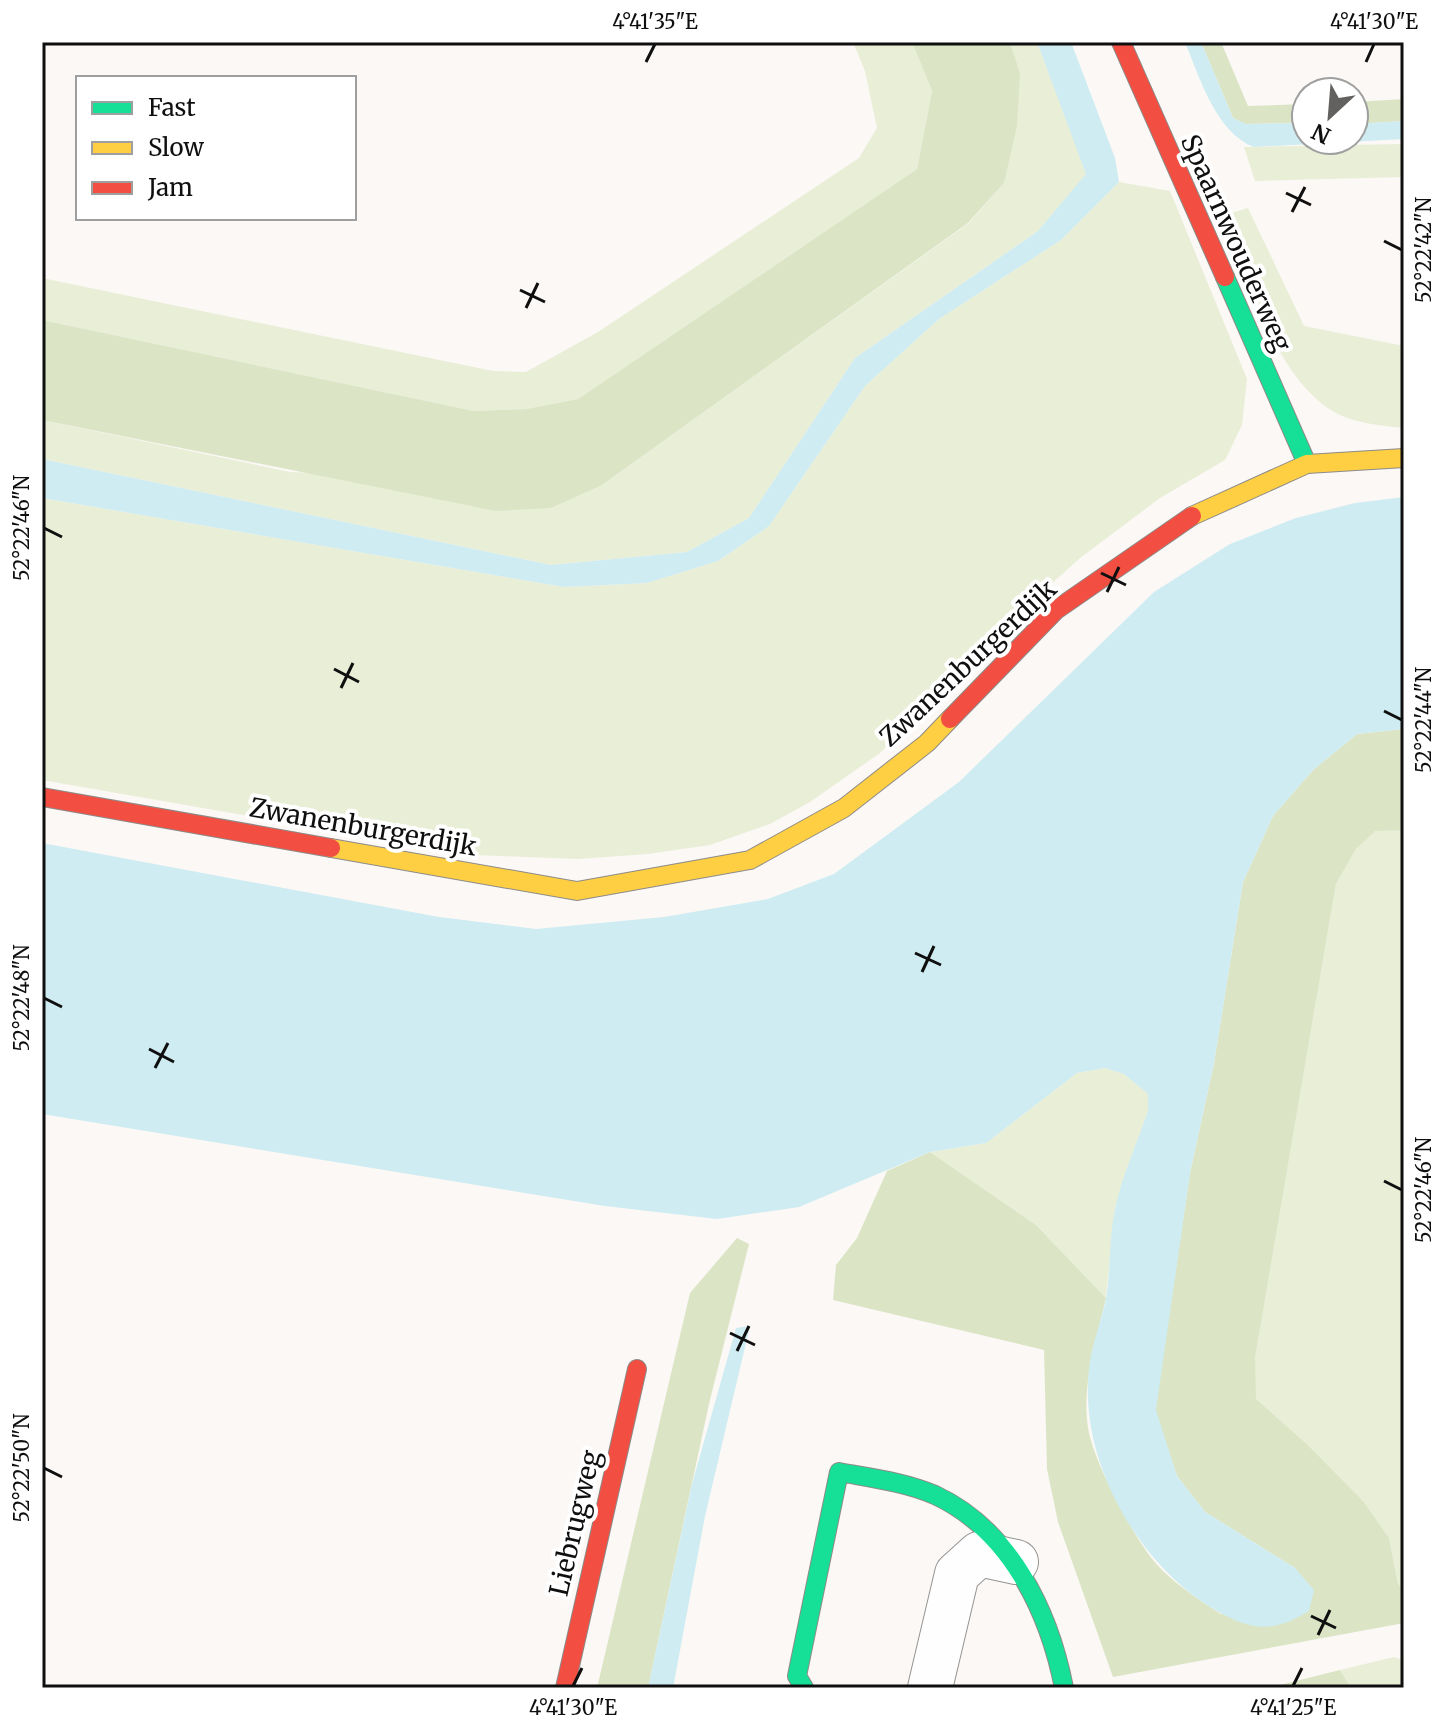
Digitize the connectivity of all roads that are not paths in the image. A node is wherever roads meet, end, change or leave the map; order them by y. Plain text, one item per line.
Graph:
1 (1121, 42) edge
2 (1404, 458) edge
3 (1307, 464) junction
4 (42, 797) edge
5 (637, 1369) dead end
6 (1016, 1562) junction
7 (798, 1684) edge
8 (565, 1688) edge
9 (930, 1688) edge
10 (1064, 1688) edge

1 - 3 street, Spaarnwouderweg
2 - 3 street, Zwanenburgerdijk
3 - 4 street, Zwanenburgerdijk
5 - 8 street, Liebrugweg
6 - 7 street
6 - 9 street
6 - 10 street

